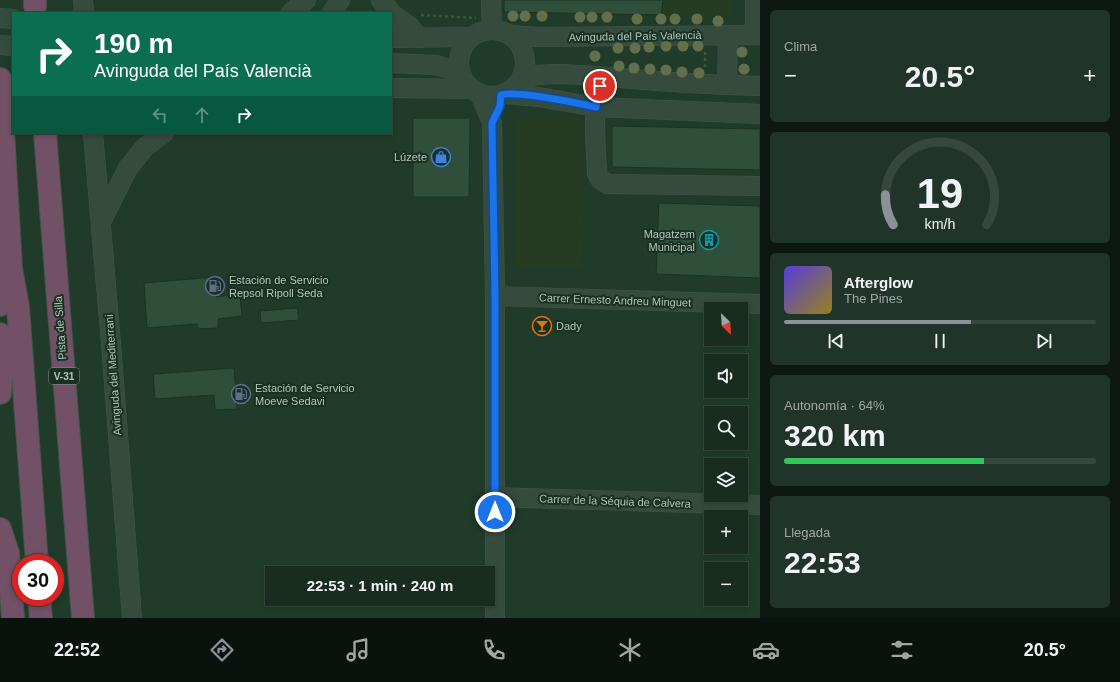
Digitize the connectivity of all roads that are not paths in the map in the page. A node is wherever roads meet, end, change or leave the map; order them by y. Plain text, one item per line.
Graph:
1 (83, 0) edge
2 (306, 0) edge
3 (340, 0) edge
4 (381, 0) edge
5 (491, 0) edge
6 (755, 0) edge
7 (84, 12) edge
8 (292, 12) edge
9 (333, 12) edge
10 (390, 12) edge
11 (392, 14) edge
12 (0, 18) edge
13 (12, 19) edge
14 (492, 30) junction
15 (510, 35) junction
16 (728, 35) junction
17 (758, 35) edge
18 (471, 37) junction
19 (392, 38) edge
20 (419, 38) junction
21 (0, 45) edge
22 (12, 46) edge
23 (392, 63) edge
24 (459, 72) junction
25 (605, 77) junction
26 (522, 78) junction
27 (0, 79) edge
28 (727, 85) junction
29 (760, 86) edge
30 (392, 88) edge
31 (475, 91) junction
32 (503, 94) junction
33 (596, 107) junction
34 (760, 114) edge
35 (492, 123) junction
36 (45, 134) edge
37 (94, 134) edge
38 (163, 134) edge
39 (760, 186) edge
40 (100, 223) junction
41 (11, 268) junction
42 (495, 296) junction
43 (760, 304) edge
44 (0, 305) edge
45 (0, 334) edge
46 (0, 392) edge
47 (495, 497) junction
48 (760, 505) edge
49 (0, 529) edge
50 (36, 554) edge
51 (40, 606) edge
52 (13, 618) edge
53 (41, 618) edge
54 (83, 618) edge
55 (132, 618) edge
56 (495, 618) edge

1 - 7 street
2 - 8 street
3 - 9 street
4 - 10 street
5 - 14 street
6 - 17 street
11 - 20 street
12 - 13 street
14 - 15 street
14 - 18 street
15 - 16 street, Avinguda del País Valencià
15 - 26 street
16 - 17 street, Avinguda del País Valencià
16 - 28 street
18 - 20 street
18 - 24 street
19 - 20 street
21 - 22 street
23 - 24 street
24 - 31 street
25 - 26 street
25 - 28 street
25 - 33 street
26 - 32 street
27 - 41 highway
28 - 29 street
30 - 31 street
31 - 32 street
31 - 35 street
32 - 33 street
32 - 35 street
33 - 34 street
33 - 39 street
35 - 42 street
36 - 54 highway, Pista de Silla / V-31
37 - 40 street, Avinguda del Mediterrani
38 - 40 street
40 - 55 street, Avinguda del Mediterrani
41 - 44 highway
41 - 50 highway
42 - 43 street, Carrer Ernesto Andreu Minguet
42 - 47 street
45 - 46 highway
47 - 48 street, Carrer de la Séquia de Calvera
47 - 56 street
49 - 52 highway
51 - 53 highway

